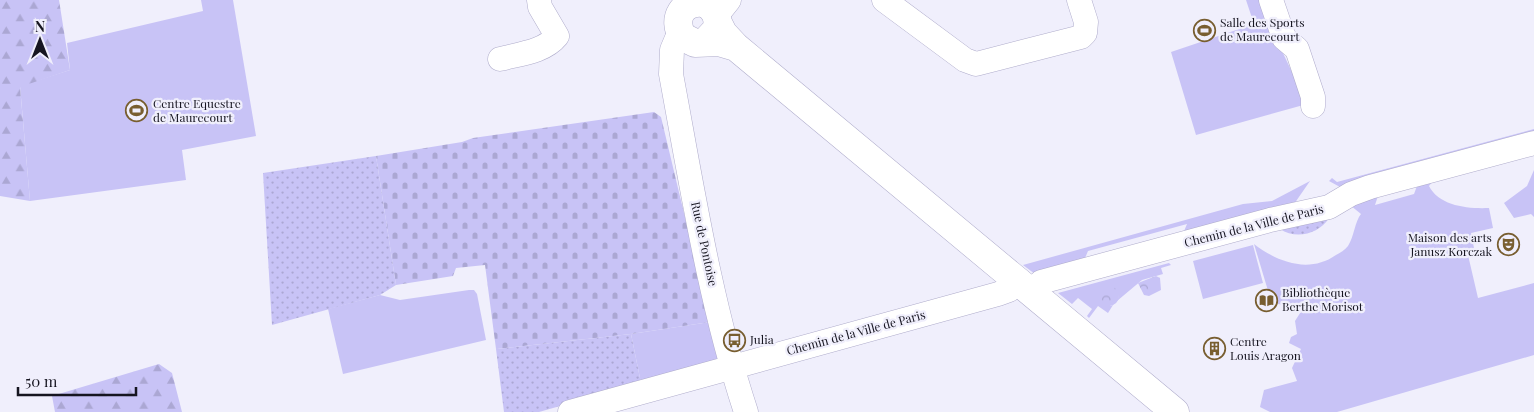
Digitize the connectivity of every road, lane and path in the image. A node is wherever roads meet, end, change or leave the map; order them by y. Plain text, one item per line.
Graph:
1 (539, 0) edge
2 (884, 0) edge
3 (1079, 0) edge
4 (1271, 0) edge
5 (698, 15) edge
6 (500, 59) dead end
7 (1314, 106) dead end
8 (1534, 143) edge
9 (1020, 287) junction
10 (732, 367) junction
11 (606, 408) edge
12 (570, 412) edge
13 (746, 412) edge
14 (1175, 412) edge

1 - 6 street
2 - 3 street
4 - 7 street
5 - 9 main road
5 - 10 street, Rue de Pontoise
8 - 9 street, Chemin de la Ville de Paris
9 - 10 street, Chemin de la Ville de Paris
9 - 14 main road
10 - 11 street, Chemin de la Ville de Paris
10 - 13 street, Rue de Pontoise
11 - 12 street, Chemin de la Ville de Paris

